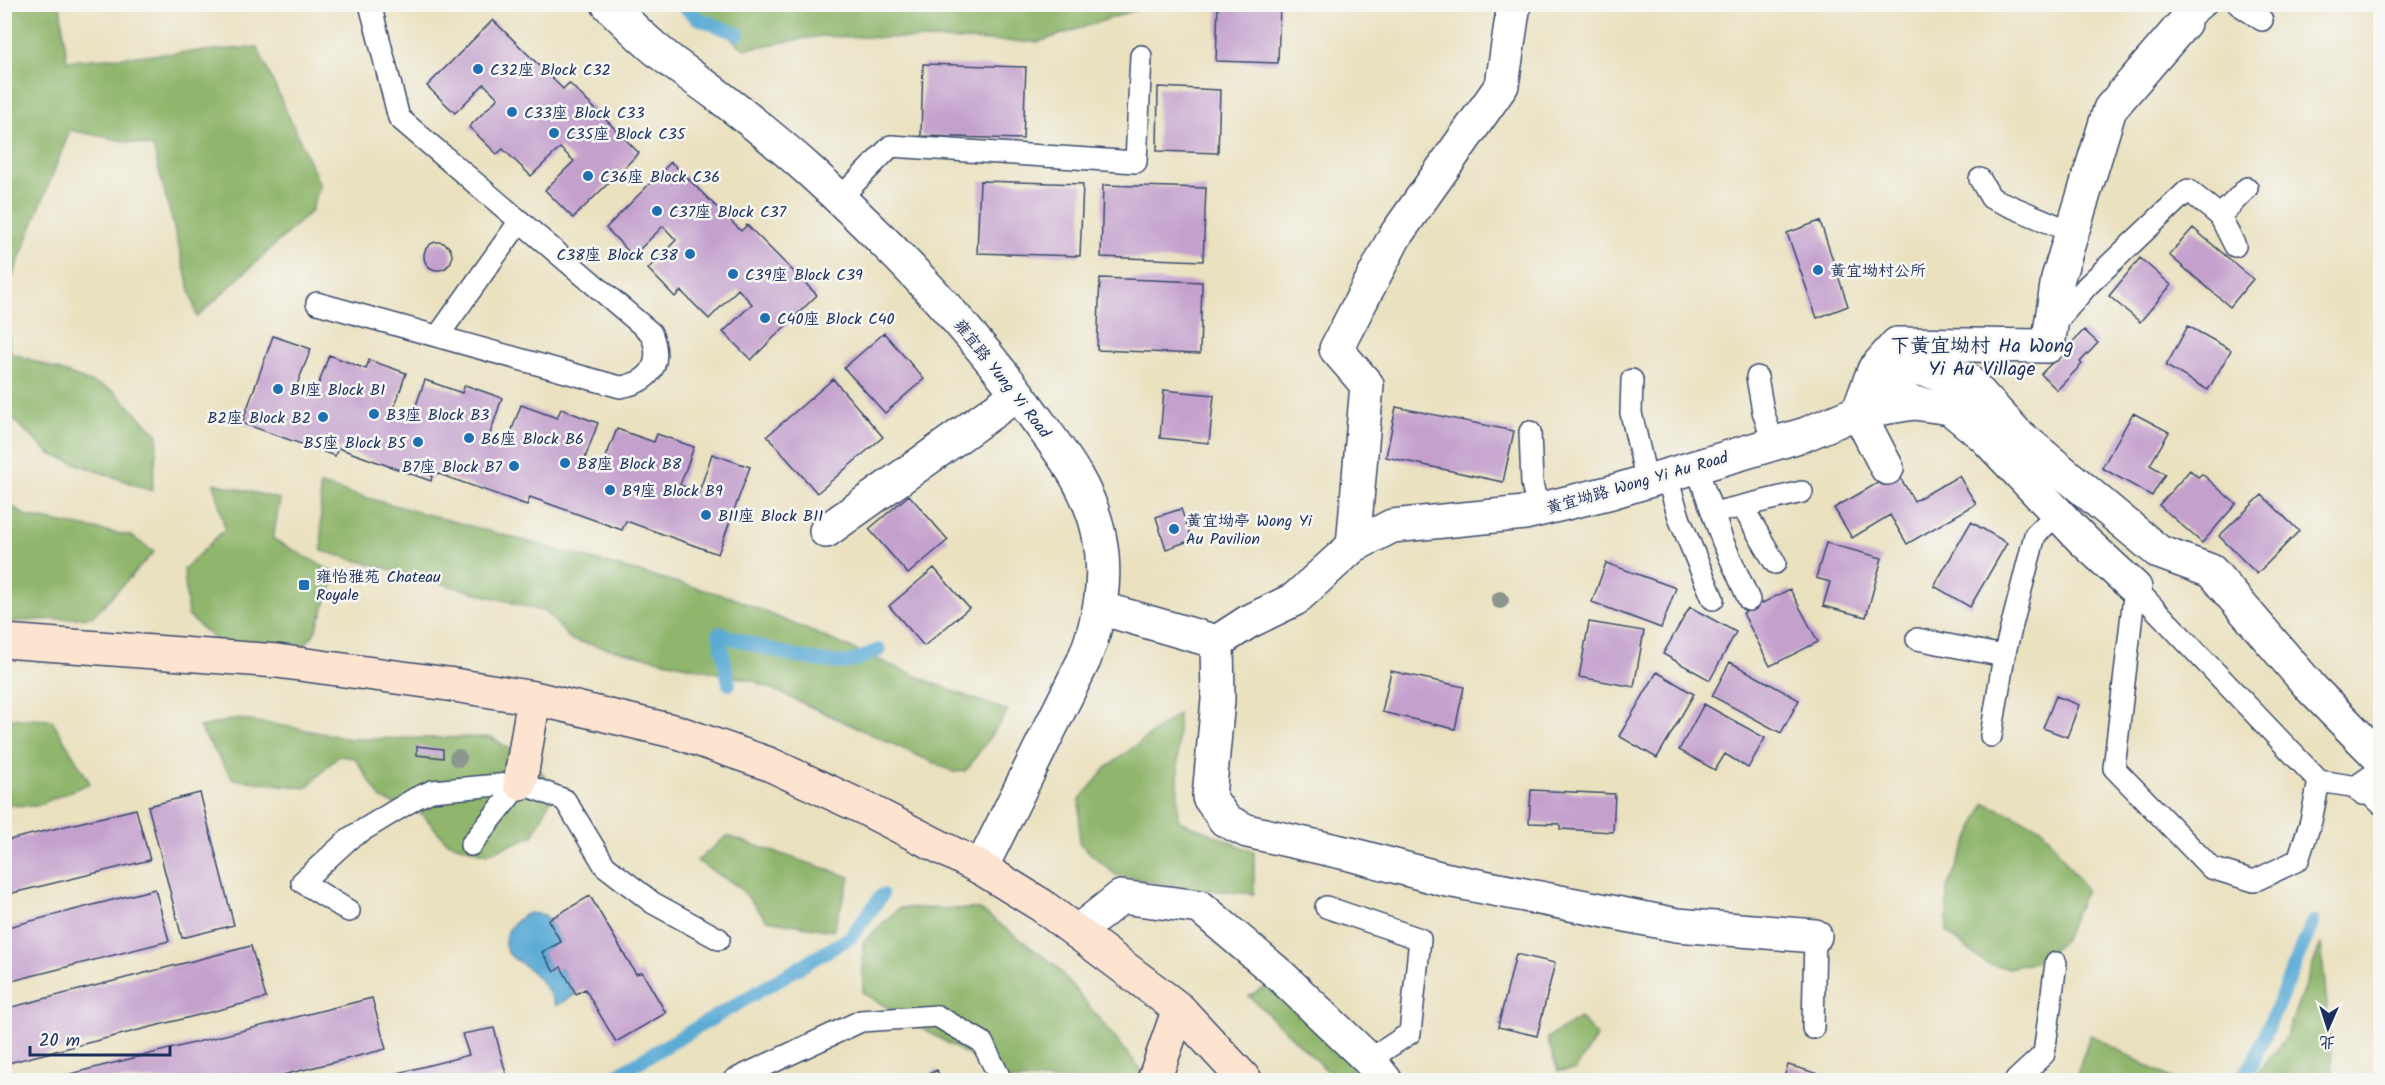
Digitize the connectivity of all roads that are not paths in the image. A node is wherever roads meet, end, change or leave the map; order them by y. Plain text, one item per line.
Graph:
1 (370, 4) edge
2 (608, 4) edge
3 (1514, 4) edge
4 (2238, 4) edge
5 (2195, 14) edge
6 (2262, 20) dead end
7 (1141, 56) dead end
8 (1980, 179) dead end
9 (2247, 188) dead end
10 (839, 199) junction
11 (2220, 216) junction
12 (520, 221) junction
13 (2072, 232) junction
14 (2235, 246) dead end
15 (317, 303) dead end
16 (2051, 329) junction
17 (438, 336) junction
18 (1757, 376) dead end
19 (1632, 380) dead end
20 (1870, 380) junction
21 (1018, 394) junction
22 (1858, 412) junction
23 (1530, 432) dead end
24 (1773, 443) junction
25 (1887, 468) dead end
26 (1670, 474) junction
27 (1802, 492) dead end
28 (1742, 506) junction
29 (1538, 510) junction
30 (1713, 513) junction
31 (2058, 513) junction
32 (826, 531) dead end
33 (1353, 546) junction
34 (1775, 563) dead end
35 (2135, 588) junction
36 (1713, 598) dead end
37 (1749, 600) dead end
38 (1100, 608) junction
39 (1917, 639) dead end
40 (4, 641) edge
41 (1217, 642) junction
42 (2004, 656) junction
43 (534, 698) junction
44 (1991, 736) dead end
45 (2380, 758) edge
46 (2319, 781) junction
47 (520, 783) junction
48 (2375, 789) edge
49 (471, 845) dead end
50 (981, 868) junction
51 (1326, 907) dead end
52 (349, 911) dead end
53 (1077, 932) junction
54 (1815, 936) joint
55 (719, 939) dead end
56 (2056, 963) dead end
57 (1179, 1009) junction
58 (1813, 1028) dead end
59 (1377, 1070) edge
60 (734, 1080) edge
61 (1001, 1080) edge
62 (1154, 1080) edge
63 (1245, 1080) edge
64 (2016, 1080) edge

1 - 12 lane
2 - 10 street, 雍宜路 Yung Yi Road
3 - 33 street
4 - 6 lane
5 - 13 street
7 - 10 lane
8 - 13 lane
9 - 11 lane
10 - 21 street, 雍宜路 Yung Yi Road
11 - 14 lane
11 - 16 lane
12 - 17 lane
12 - 17 lane
13 - 16 street
15 - 17 lane
16 - 20 street
18 - 24 lane
19 - 26 lane
20 - 22 street
20 - 45 street
21 - 32 street
21 - 38 street, 雍宜路 Yung Yi Road
22 - 24 street, 黃宜坳路 Wong Yi Au Road
22 - 25 street
22 - 31 street, 黃宜坳路 Wong Yi Au Road
23 - 29 lane
24 - 26 street, 黃宜坳路 Wong Yi Au Road
26 - 29 street, 黃宜坳路 Wong Yi Au Road
26 - 30 lane
26 - 36 lane
27 - 28 lane
28 - 30 lane
28 - 34 lane
29 - 33 street, 黃宜坳路 Wong Yi Au Road
30 - 37 lane
31 - 35 street, 黃宜坳路 Wong Yi Au Road
31 - 42 lane
33 - 41 street, 黃宜坳路 Wong Yi Au Road
35 - 46 lane
35 - 46 lane
38 - 41 street
38 - 50 street, 雍宜路 Yung Yi Road
39 - 42 lane
40 - 43 main road
41 - 54 street
42 - 44 lane
43 - 47 main road
43 - 50 main road
46 - 48 lane
47 - 49 lane
47 - 52 lane
47 - 55 lane
50 - 53 main road
51 - 59 lane
53 - 57 main road
53 - 59 street
54 - 58 lane
56 - 64 lane
57 - 62 main road
57 - 63 main road
60 - 61 lane

